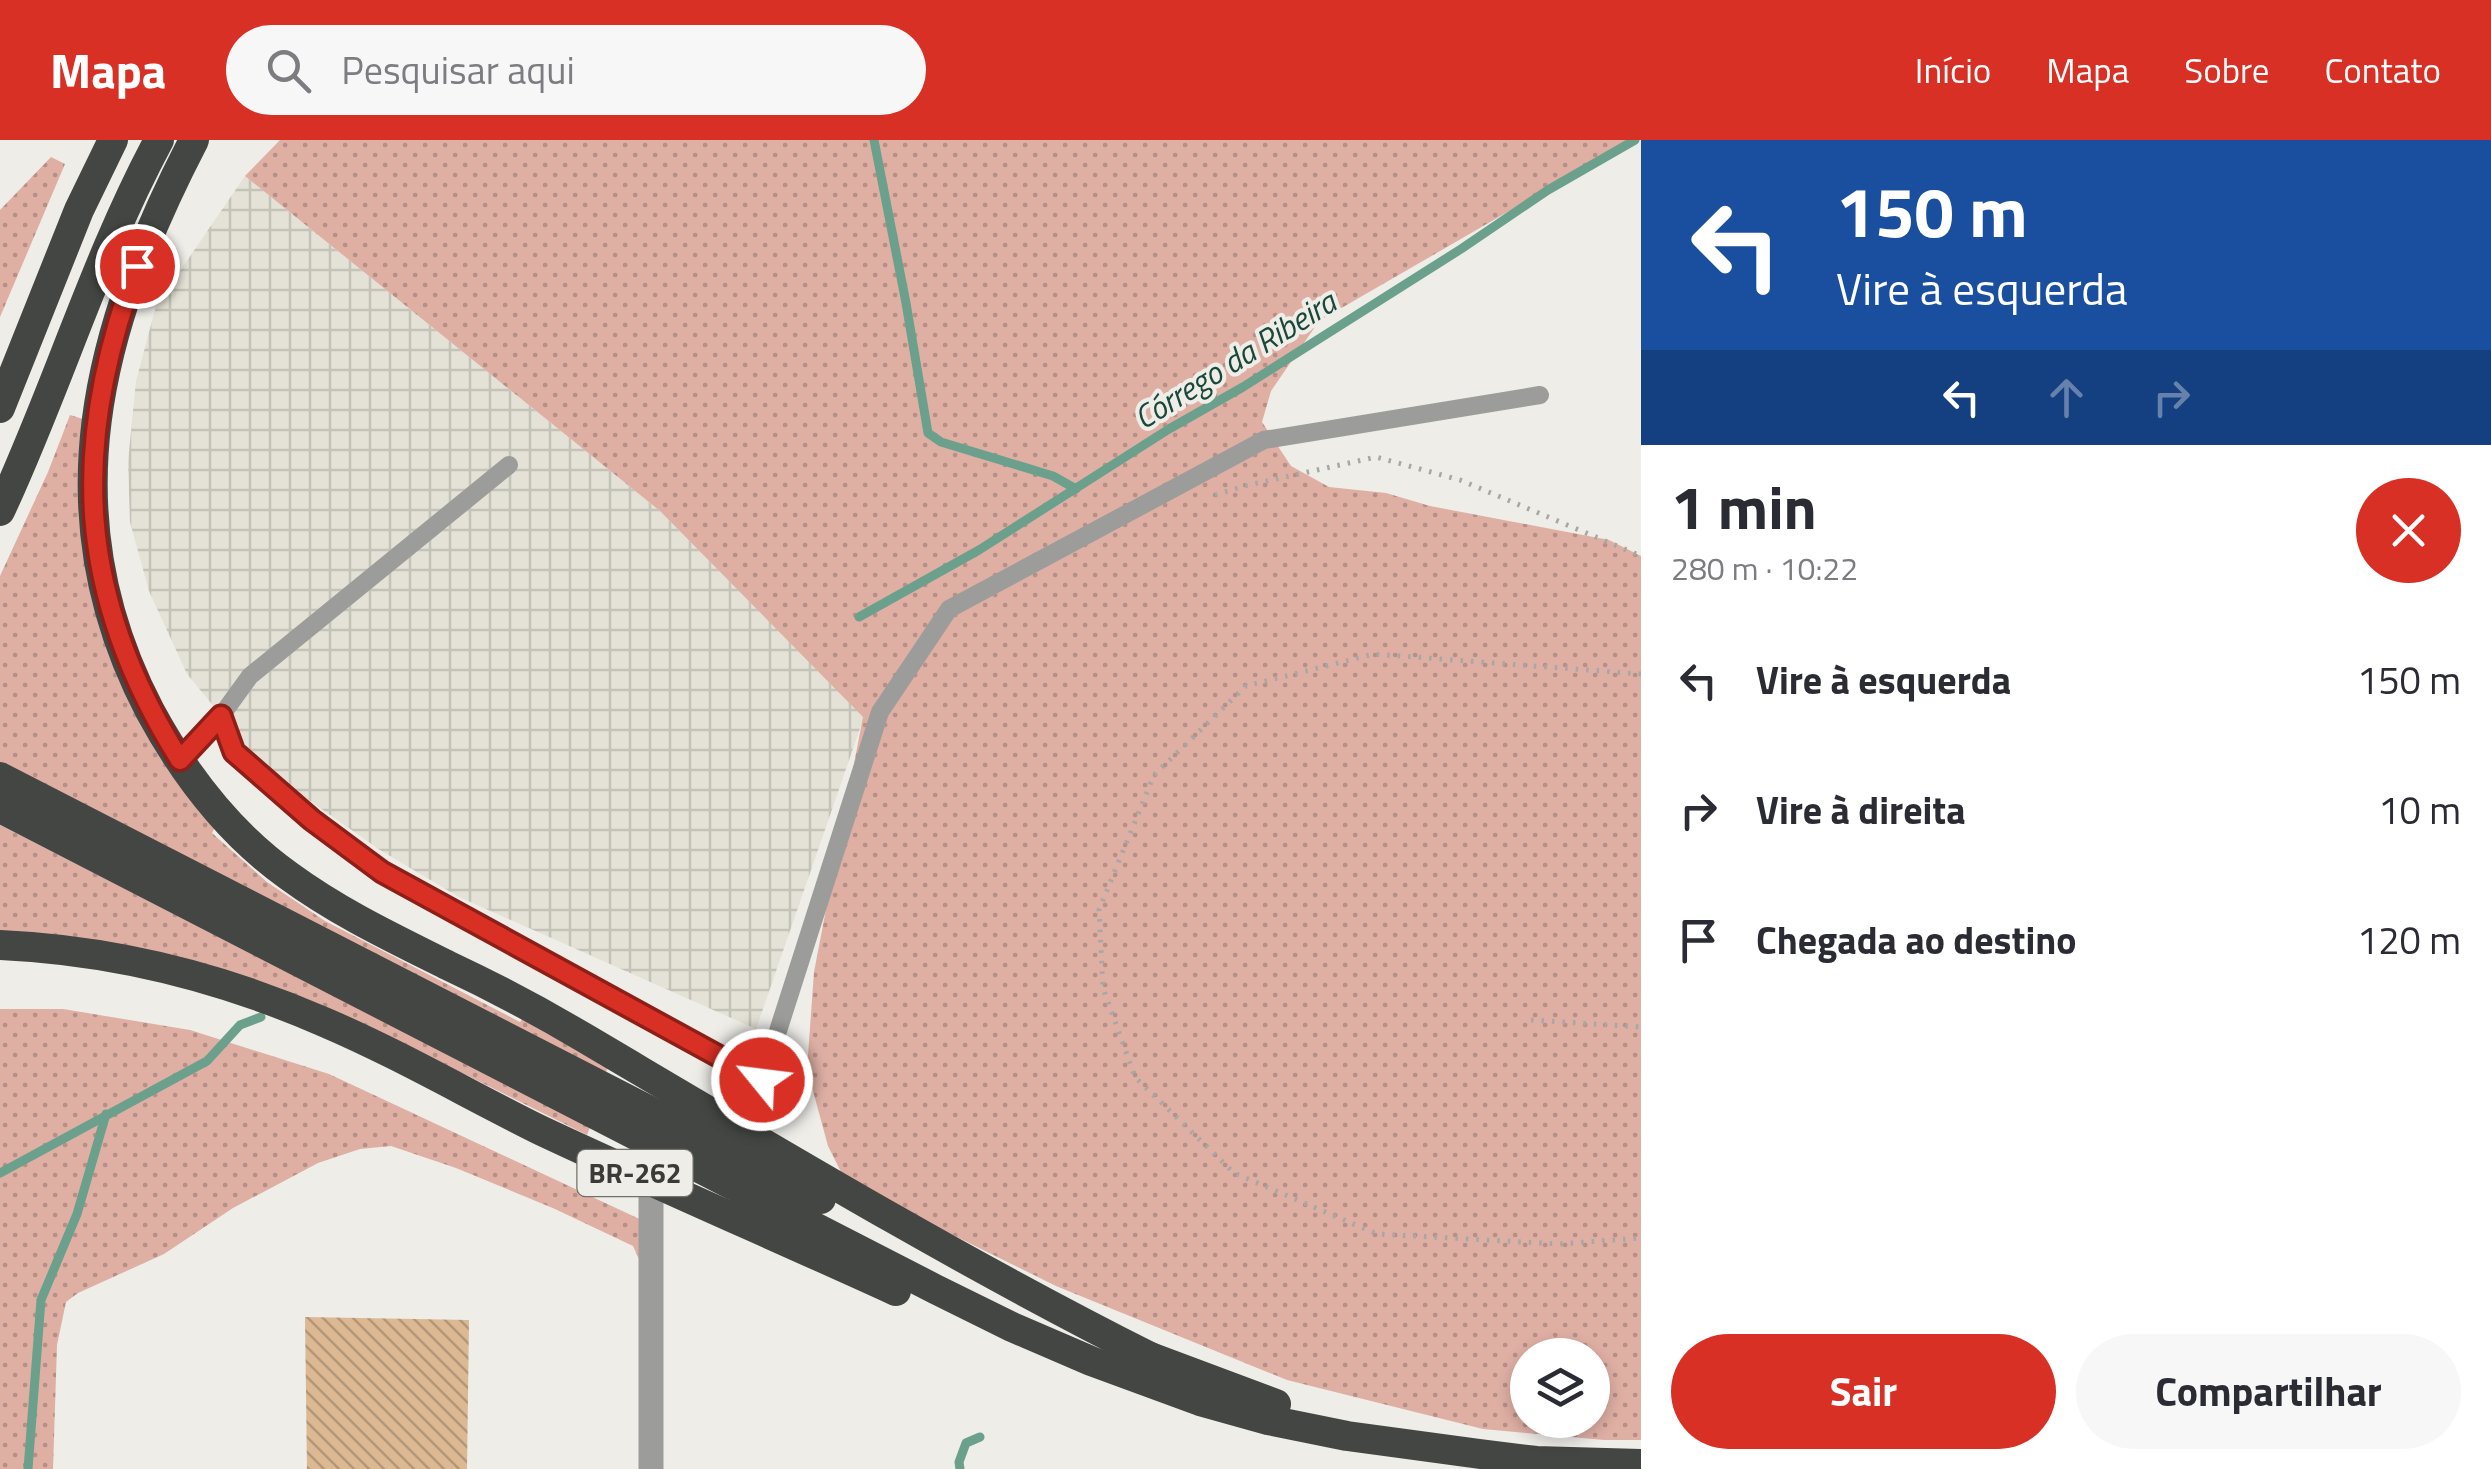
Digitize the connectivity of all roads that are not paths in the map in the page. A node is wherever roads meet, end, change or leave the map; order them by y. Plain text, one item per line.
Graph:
1 (113, 140) edge
2 (160, 140) edge
3 (194, 140) edge
4 (1540, 395) dead end
5 (0, 408) edge
6 (509, 465) dead end
7 (0, 510) edge
8 (221, 716) junction
9 (180, 760) junction
10 (0, 777) edge
11 (0, 808) edge
12 (0, 945) edge
13 (652, 1180) junction
14 (1152, 1358) junction
15 (1268, 1420) junction
16 (1403, 1443) junction
17 (1641, 1464) edge
18 (651, 1469) edge

1 - 5 highway
2 - 7 highway
3 - 9 highway, BR-262
4 - 8 lane
6 - 8 lane
8 - 9 lane
9 - 14 highway, BR-262
10 - 14 highway, BR-262
11 - 15 highway, BR-262
12 - 13 highway, BR-262
13 - 15 highway, BR-262
13 - 18 street
14 - 16 highway, BR-262
15 - 16 highway, BR-262
16 - 17 highway, BR-262

